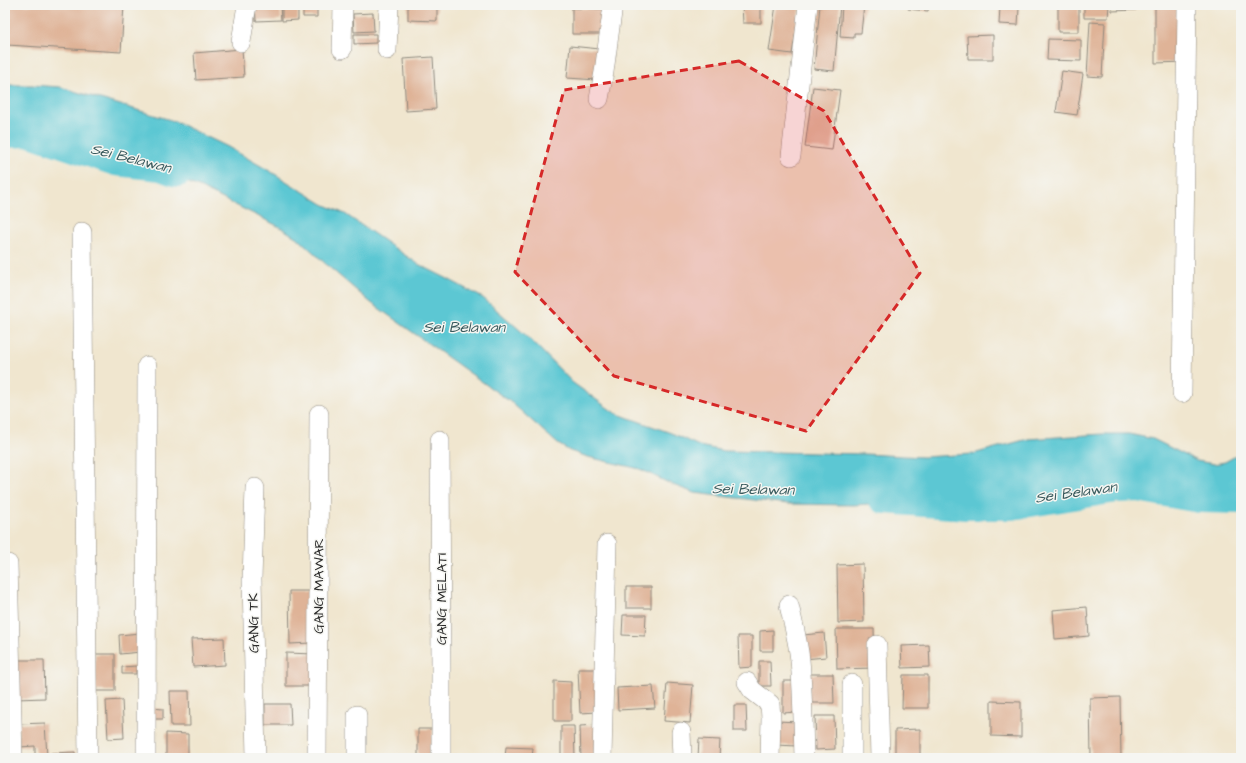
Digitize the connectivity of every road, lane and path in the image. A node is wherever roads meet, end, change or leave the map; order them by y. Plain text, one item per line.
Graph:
1 (248, 5) edge
2 (343, 5) edge
3 (389, 5) edge
4 (613, 5) edge
5 (808, 5) edge
6 (1187, 5) edge
7 (241, 42) dead end
8 (342, 49) dead end
9 (387, 50) dead end
10 (599, 99) dead end
11 (791, 156) dead end
12 (82, 232) dead end
13 (147, 366) dead end
14 (1182, 392) dead end
15 (319, 414) dead end
16 (440, 440) dead end
17 (255, 488) dead end
18 (607, 544) dead end
19 (8, 564) dead end
20 (789, 605) dead end
21 (877, 645) dead end
22 (747, 682) dead end
23 (852, 684) dead end
24 (357, 715) dead end
25 (681, 732) dead end
26 (1020, 751) dead end
27 (13, 758) edge
28 (88, 758) edge
29 (146, 758) edge
30 (256, 758) edge
31 (317, 758) edge
32 (357, 758) edge
33 (441, 758) edge
34 (602, 758) edge
35 (682, 758) edge
36 (770, 758) edge
37 (804, 758) edge
38 (852, 758) edge
39 (880, 758) edge
40 (1020, 758) edge

1 - 7 street
2 - 8 street
3 - 9 street
4 - 10 street
5 - 11 street
6 - 14 street
12 - 28 street
13 - 29 street
15 - 31 street, GANG MAWAR
16 - 33 street, GANG MELATI
17 - 30 street, GANG TK
18 - 34 street
19 - 27 street
20 - 37 street
21 - 39 street
22 - 36 street
23 - 38 street
24 - 32 street
25 - 35 street
26 - 40 path

